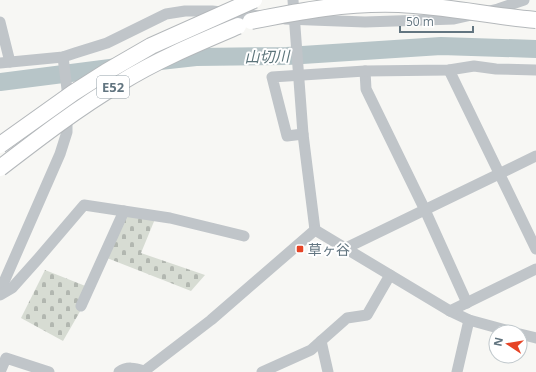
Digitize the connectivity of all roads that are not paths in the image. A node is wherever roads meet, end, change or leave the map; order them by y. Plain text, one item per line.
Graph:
1 (254, 0) edge
2 (262, 0) edge
3 (293, 0) edge
4 (325, 0) edge
5 (524, 0) edge
6 (212, 6) edge
7 (295, 20) junction
8 (536, 20) edge
9 (0, 22) edge
10 (244, 23) junction
11 (199, 24) junction
12 (63, 56) junction
13 (5, 63) edge
14 (449, 70) junction
15 (536, 70) edge
16 (365, 71) junction
17 (299, 72) junction
18 (303, 134) junction
19 (0, 145) edge
20 (536, 156) edge
21 (0, 168) edge
22 (500, 174) junction
23 (425, 210) junction
24 (124, 211) junction
25 (315, 230) junction
26 (244, 236) dead end
27 (346, 248) junction
28 (536, 249) edge
29 (18, 251) junction
30 (0, 269) edge
31 (536, 269) edge
32 (390, 275) junction
33 (0, 291) edge
34 (0, 295) edge
35 (467, 302) junction
36 (81, 306) dead end
37 (450, 311) junction
38 (469, 320) junction
39 (488, 325) edge
40 (321, 341) junction
41 (144, 371) edge
42 (0, 372) edge
43 (49, 372) edge
44 (119, 372) edge
45 (262, 372) edge
46 (328, 372) edge
47 (457, 372) edge

1 - 11 highway, bridge
2 - 11 highway, bridge
3 - 7 street
4 - 10 highway, bridge
5 - 7 street
6 - 7 street
6 - 12 street
7 - 17 street
8 - 10 highway, bridge
9 - 13 street
10 - 21 highway, E52, bridge
11 - 19 highway, E52, bridge
12 - 13 street
12 - 29 street
14 - 15 street
14 - 16 street
14 - 22 street
16 - 17 street
16 - 23 street
17 - 18 street
17 - 18 street
18 - 25 street
20 - 22 street
22 - 23 street
22 - 28 street
23 - 27 street
23 - 35 street
24 - 26 street
24 - 34 street
24 - 36 street
25 - 27 street
25 - 41 street
27 - 32 street
29 - 30 street
29 - 33 street
31 - 35 street
32 - 37 street
32 - 40 street
35 - 37 street
37 - 38 street
38 - 39 street
38 - 47 street
40 - 45 street
40 - 46 street
41 - 44 street
42 - 43 street

